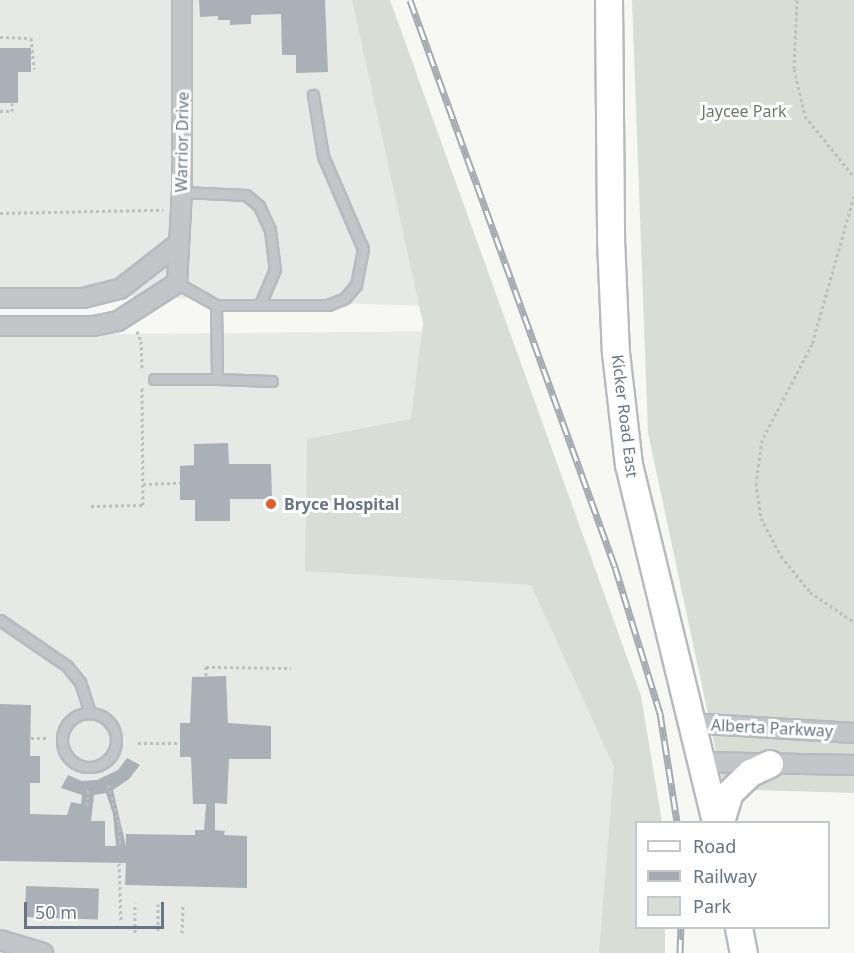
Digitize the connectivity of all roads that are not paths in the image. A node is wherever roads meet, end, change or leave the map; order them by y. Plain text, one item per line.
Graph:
1 (182, 0) edge
2 (609, 0) edge
3 (313, 95) dead end
4 (182, 192) junction
5 (179, 243) junction
6 (177, 283) junction
7 (0, 298) edge
8 (216, 305) junction
9 (260, 305) junction
10 (0, 326) edge
11 (154, 379) dead end
12 (217, 380) junction
13 (272, 381) dead end
14 (0, 620) edge
15 (90, 713) junction
16 (690, 723) junction
17 (854, 733) edge
18 (700, 762) junction
19 (770, 764) junction
20 (854, 765) edge
21 (716, 821) edge
22 (721, 821) edge
23 (739, 929) edge
24 (0, 940) edge
25 (43, 953) edge
26 (744, 953) edge

1 - 4 street, Warrior Drive
2 - 16 main road, Kicker Road East
3 - 9 lane
4 - 5 street, Warrior Drive
4 - 9 lane
5 - 6 street, Warrior Drive
5 - 7 street
6 - 8 lane
6 - 10 street
8 - 9 lane
8 - 12 lane
11 - 12 lane
12 - 13 lane
14 - 15 lane
15 - 15 lane
16 - 17 street, Alberta Parkway
16 - 18 main road, Kicker Road East
18 - 19 street, Alberta Parkway
18 - 21 main road, Kicker Road East
19 - 20 street, Alberta Parkway
19 - 22 main road
23 - 26 main road
24 - 25 street

